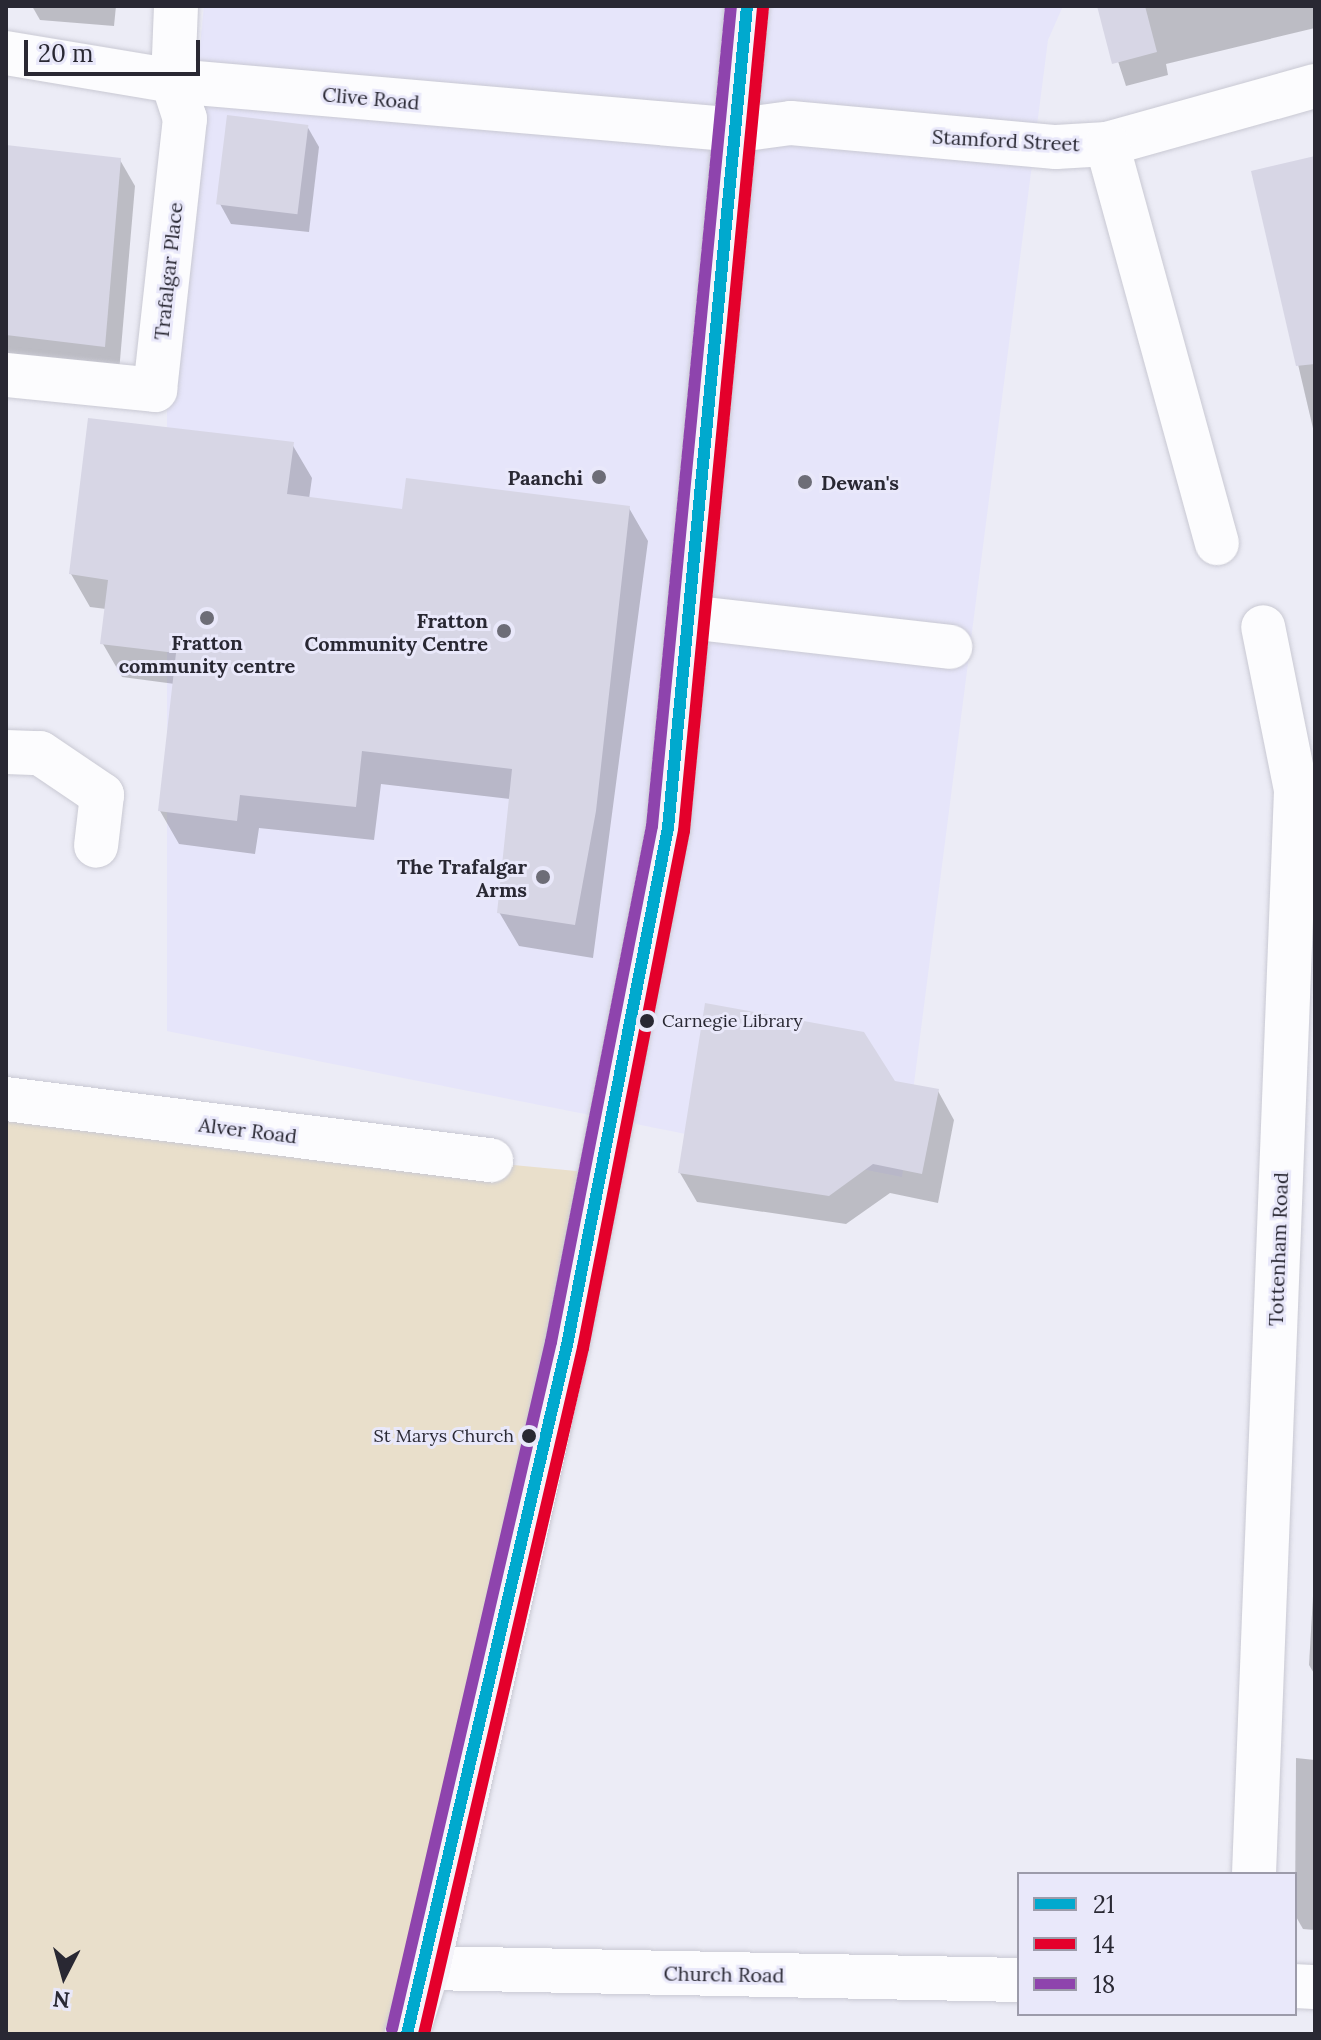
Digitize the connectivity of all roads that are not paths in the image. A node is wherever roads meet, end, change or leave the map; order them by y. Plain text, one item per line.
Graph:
1 (176, 6) edge
2 (747, 6) edge
3 (6, 53) edge
4 (173, 81) junction
5 (1315, 86) edge
6 (739, 130) junction
7 (1107, 144) junction
8 (6, 375) edge
9 (1217, 543) dead end
10 (688, 617) junction
11 (1263, 627) dead end
12 (950, 647) dead end
13 (6, 752) edge
14 (1306, 790) edge
15 (96, 846) dead end
16 (6, 1099) edge
17 (491, 1160) dead end
18 (1254, 1872) edge
19 (428, 1968) junction
20 (1017, 1980) edge
21 (407, 2034) edge

1 - 4 street, Trafalgar Place
2 - 6 main road
3 - 4 street, Clive Road
4 - 6 street, Clive Road
4 - 8 street, Trafalgar Place
5 - 7 street, Stamford Street
6 - 7 street, Stamford Street
6 - 10 main road
7 - 9 street
10 - 12 street
10 - 19 main road
11 - 14 street, Tottenham Road
13 - 15 street
14 - 18 street, Tottenham Road
16 - 17 street, Alver Road
19 - 20 street, Church Road
19 - 21 main road

